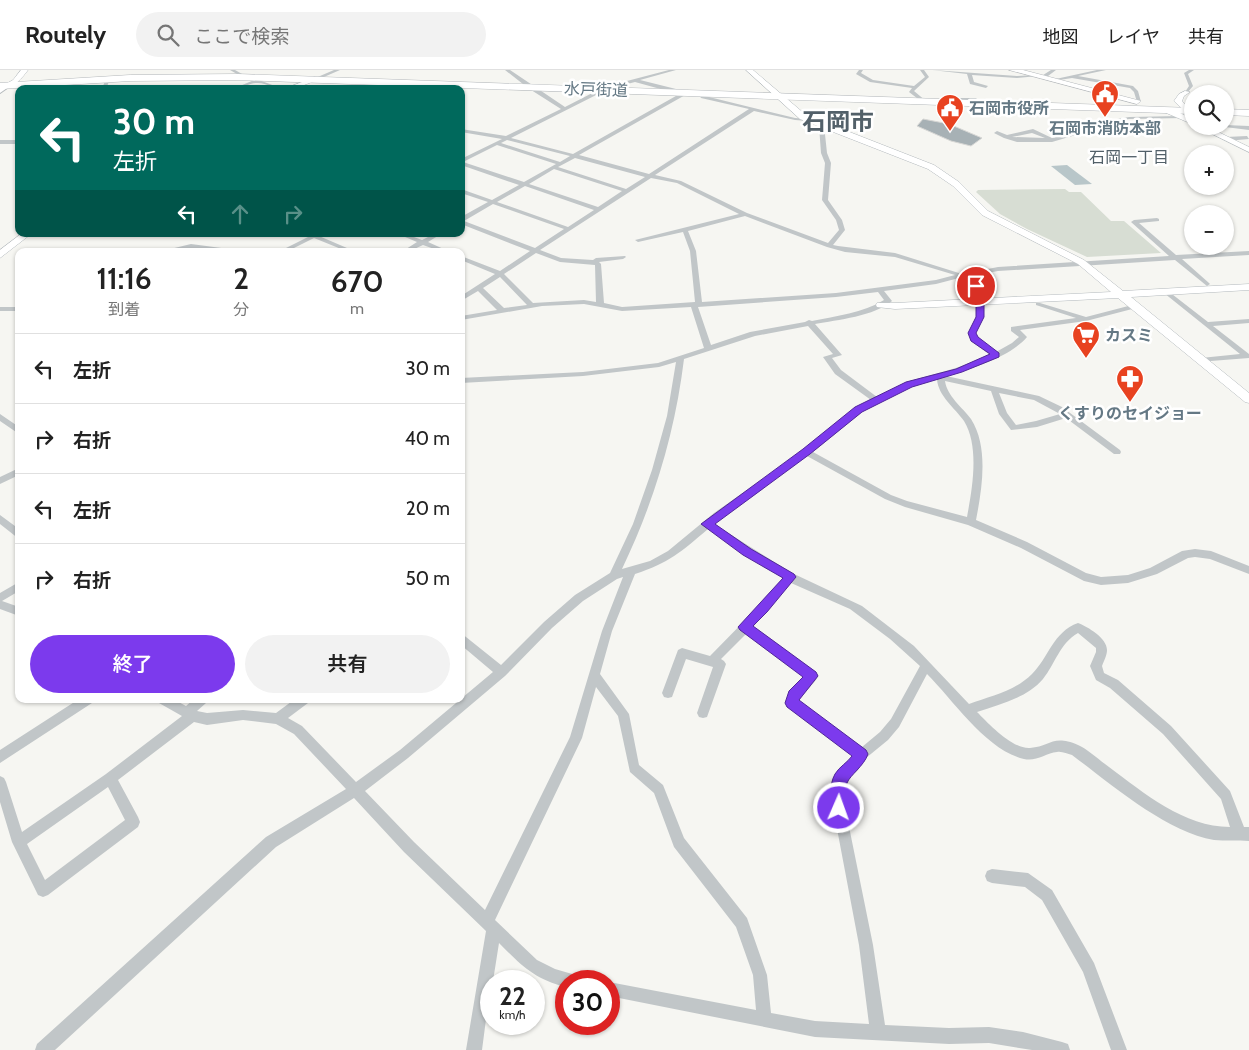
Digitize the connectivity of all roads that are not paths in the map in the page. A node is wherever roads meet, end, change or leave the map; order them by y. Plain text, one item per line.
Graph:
1 (17, 70) edge
2 (25, 70) edge
3 (337, 70) edge
4 (345, 70) edge
5 (508, 70) edge
6 (674, 70) edge
7 (749, 70) edge
8 (833, 70) edge
9 (861, 70) edge
10 (922, 70) edge
11 (934, 70) edge
12 (1013, 70) edge
13 (1054, 70) edge
14 (1104, 70) edge
15 (1192, 70) edge
16 (842, 72) dead end
17 (969, 73) junction
18 (233, 75) edge
19 (1039, 77) junction
20 (1074, 77) junction
21 (108, 79) junction
22 (256, 79) junction
23 (315, 79) junction
24 (636, 80) junction
25 (1053, 80) junction
26 (37, 85) edge
27 (106, 85) edge
28 (232, 85) edge
29 (243, 85) edge
30 (271, 85) edge
31 (298, 85) edge
32 (1192, 85) edge
33 (15, 87) edge
34 (530, 87) junction
35 (915, 87) junction
36 (986, 87) dead end
37 (2, 88) edge
38 (603, 90) junction
39 (673, 92) junction
40 (685, 93) junction
41 (699, 93) junction
42 (1184, 94) edge
43 (779, 96) junction
44 (924, 101) junction
45 (1139, 101) junction
46 (979, 103) joint
47 (566, 108) junction
48 (753, 109) junction
49 (1184, 109) edge
50 (1166, 110) junction
51 (1234, 112) edge
52 (1184, 113) edge
53 (1184, 113) edge
54 (1249, 113) edge
55 (808, 120) junction
56 (822, 126) junction
57 (1234, 127) edge
58 (1249, 128) edge
59 (465, 131) edge
60 (997, 133) dead end
61 (1218, 135) edge
62 (1006, 137) junction
63 (507, 138) junction
64 (1248, 138) dead end
65 (1226, 139) junction
66 (1052, 140) junction
67 (0, 142) edge
68 (15, 142) edge
69 (496, 144) junction
70 (1249, 150) edge
71 (575, 156) junction
72 (465, 160) edge
73 (465, 163) edge
74 (558, 166) junction
75 (650, 176) junction
76 (525, 184) junction
77 (627, 191) junction
78 (465, 192) edge
79 (493, 202) junction
80 (598, 209) junction
81 (745, 214) junction
82 (465, 219) edge
83 (1157, 220) dead end
84 (465, 223) edge
85 (569, 229) junction
86 (685, 230) junction
87 (22, 237) edge
88 (312, 237) edge
89 (320, 237) edge
90 (409, 237) edge
91 (432, 237) edge
92 (638, 240) dead end
93 (422, 242) junction
94 (829, 246) junction
95 (181, 248) edge
96 (206, 248) edge
97 (289, 248) edge
98 (344, 248) edge
99 (411, 248) edge
100 (437, 248) edge
101 (534, 251) junction
102 (1249, 253) edge
103 (0, 255) edge
104 (624, 256) dead end
105 (1175, 257) junction
106 (465, 260) edge
107 (595, 262) junction
108 (1081, 262) junction
109 (500, 273) junction
110 (962, 276) junction
111 (1249, 281) edge
112 (1207, 284) junction
113 (1249, 287) edge
114 (478, 288) junction
115 (880, 290) junction
116 (1166, 292) junction
117 (1118, 293) junction
118 (465, 296) edge
119 (980, 302) junction
120 (600, 304) junction
121 (1038, 304) dead end
122 (696, 305) junction
123 (881, 305) junction
124 (532, 306) junction
125 (1133, 306) junction
126 (0, 309) edge
127 (15, 309) edge
128 (502, 310) junction
129 (465, 317) edge
130 (1086, 319) junction
131 (1249, 321) edge
132 (809, 322) junction
133 (1207, 324) junction
134 (708, 349) junction
135 (996, 355) junction
136 (1248, 356) edge
137 (680, 359) junction
138 (1201, 360) junction
139 (940, 378) junction
140 (465, 381) edge
141 (994, 389) junction
142 (1249, 399) edge
143 (876, 400) junction
144 (1066, 415) junction
145 (0, 417) edge
146 (15, 428) edge
147 (806, 452) junction
148 (1117, 452) dead end
149 (15, 472) edge
150 (0, 481) edge
151 (0, 518) edge
152 (971, 522) junction
153 (707, 524) junction
154 (15, 531) edge
155 (1249, 570) edge
156 (631, 572) junction
157 (614, 576) junction
158 (790, 577) junction
159 (15, 589) edge
160 (0, 598) edge
161 (0, 605) edge
162 (15, 611) edge
163 (744, 627) junction
164 (465, 641) edge
165 (712, 661) junction
166 (926, 665) junction
167 (502, 672) junction
168 (594, 674) junction
169 (668, 693) dead end
170 (82, 703) edge
171 (170, 703) edge
172 (199, 703) edge
173 (299, 703) edge
174 (465, 703) edge
175 (465, 703) edge
176 (968, 710) junction
177 (703, 713) dead end
178 (190, 714) junction
179 (278, 719) junction
180 (862, 754) junction
181 (0, 757) edge
182 (110, 778) junction
183 (0, 782) edge
184 (356, 790) junction
185 (1244, 833) edge
186 (19, 842) junction
187 (992, 876) dead end
188 (491, 925) junction
189 (555, 976) edge
190 (620, 991) edge
191 (764, 1019) junction
192 (878, 1032) junction
193 (43, 1050) edge
194 (474, 1050) edge
195 (1062, 1050) edge
196 (1119, 1050) edge

1 - 37 street
2 - 37 street
3 - 4 street
3 - 23 street
5 - 34 street
6 - 24 street
7 - 43 street
8 - 16 street
9 - 35 street
10 - 35 street
11 - 17 street
12 - 19 highway
13 - 19 street
14 - 20 street
15 - 32 street
17 - 19 street
17 - 36 street
18 - 21 highway, 水戸街道
18 - 22 highway, 水戸街道
18 - 28 street
19 - 25 highway
20 - 25 street
20 - 45 street
21 - 26 highway, 水戸街道
21 - 27 street
22 - 23 highway, 水戸街道
22 - 29 street
22 - 30 street
23 - 31 street
23 - 34 highway, 水戸街道
24 - 38 street
24 - 39 street
25 - 45 highway
33 - 37 highway, 水戸街道
34 - 38 highway, 水戸街道
34 - 47 street
35 - 44 street
38 - 39 highway, 水戸街道
38 - 47 street
39 - 40 highway, 水戸街道
40 - 41 highway, 水戸街道
40 - 71 street
41 - 43 highway, 水戸街道
41 - 48 street
42 - 49 street
43 - 44 highway, 水戸街道
43 - 55 street
44 - 46 highway, 水戸街道
45 - 50 highway
46 - 50 highway, 水戸街道
47 - 63 street
48 - 55 street
48 - 75 street
50 - 52 highway, 水戸街道
51 - 54 highway
53 - 66 street
55 - 56 street
56 - 94 street
56 - 108 street
57 - 58 street
59 - 63 street
60 - 62 street
61 - 65 street
62 - 66 street
62 - 66 street
63 - 69 street
63 - 71 street
64 - 65 street
65 - 70 street
67 - 68 street
69 - 72 street
69 - 74 street
71 - 74 street
71 - 75 street
73 - 76 street
74 - 76 street
74 - 77 street
75 - 77 street
75 - 81 street
76 - 79 street
76 - 80 street
77 - 80 street
78 - 79 street
79 - 82 street
79 - 85 street
80 - 85 street
81 - 86 street
81 - 94 street
83 - 105 street
84 - 101 street
85 - 101 street
86 - 92 street
86 - 122 street
87 - 103 street
88 - 97 street
89 - 98 street
90 - 93 street
91 - 93 street
93 - 99 street
93 - 100 street
94 - 110 street
95 - 96 street
101 - 107 street
101 - 109 street
102 - 105 street
104 - 107 street
105 - 108 street
105 - 112 street
106 - 109 street
107 - 120 street
108 - 110 street
108 - 117 street
109 - 114 street
109 - 124 street
110 - 115 street
110 - 119 street
111 - 112 street
112 - 117 street
113 - 116 street
114 - 118 street
114 - 128 street
115 - 122 street
115 - 123 street
116 - 117 street
116 - 133 street
117 - 119 street
117 - 125 street
119 - 123 street
119 - 135 street
120 - 122 street
120 - 124 street
121 - 130 street
122 - 134 street
123 - 132 street
124 - 128 street
125 - 130 street
125 - 138 street
126 - 127 street
128 - 129 street
130 - 135 street
131 - 133 street
132 - 134 street
132 - 143 street
133 - 136 street
134 - 137 street
135 - 139 street
136 - 138 street
137 - 140 street
137 - 157 street
138 - 142 street
139 - 141 street
139 - 143 street
139 - 152 street
141 - 144 street
141 - 144 street
143 - 147 street
144 - 148 street
145 - 146 street
147 - 152 street
147 - 153 street
149 - 150 street
151 - 154 street
152 - 155 street
153 - 156 street
153 - 158 street
156 - 157 street
156 - 168 street
157 - 167 street
158 - 163 street
158 - 166 street
159 - 160 street
161 - 162 street
163 - 165 street
163 - 180 street
164 - 167 street
165 - 169 street
165 - 177 street
166 - 176 street
166 - 180 street
167 - 175 street
168 - 188 street
168 - 191 street
170 - 181 street
171 - 178 street
172 - 178 street
173 - 179 street
174 - 184 street
176 - 185 street
176 - 185 street
178 - 179 street
178 - 182 street
179 - 184 street
180 - 192 street
182 - 186 street
182 - 186 street
183 - 186 street
184 - 188 street
184 - 193 street
187 - 196 street
188 - 189 street
188 - 194 street
190 - 191 street
191 - 192 street
192 - 195 street

